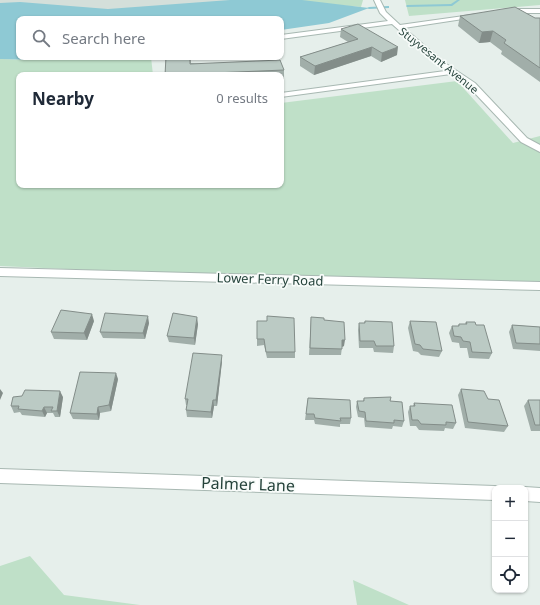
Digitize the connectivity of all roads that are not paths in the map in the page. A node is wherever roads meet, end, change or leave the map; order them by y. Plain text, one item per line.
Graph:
1 (377, 1) edge
2 (503, 11) edge
3 (540, 11) edge
4 (481, 15) edge
5 (396, 24) junction
6 (284, 36) edge
7 (452, 72) junction
8 (284, 95) edge
9 (540, 149) edge
10 (0, 272) edge
11 (540, 286) edge
12 (0, 476) edge
13 (492, 493) edge
14 (528, 494) edge
15 (540, 495) edge

1 - 5 street, Stuyvesant Avenue
2 - 3 street
4 - 5 street
5 - 6 street
5 - 7 street, Stuyvesant Avenue
7 - 8 street
7 - 9 street, Stuyvesant Avenue
10 - 11 street, Lower Ferry Road
12 - 13 street, Palmer Lane
14 - 15 street

